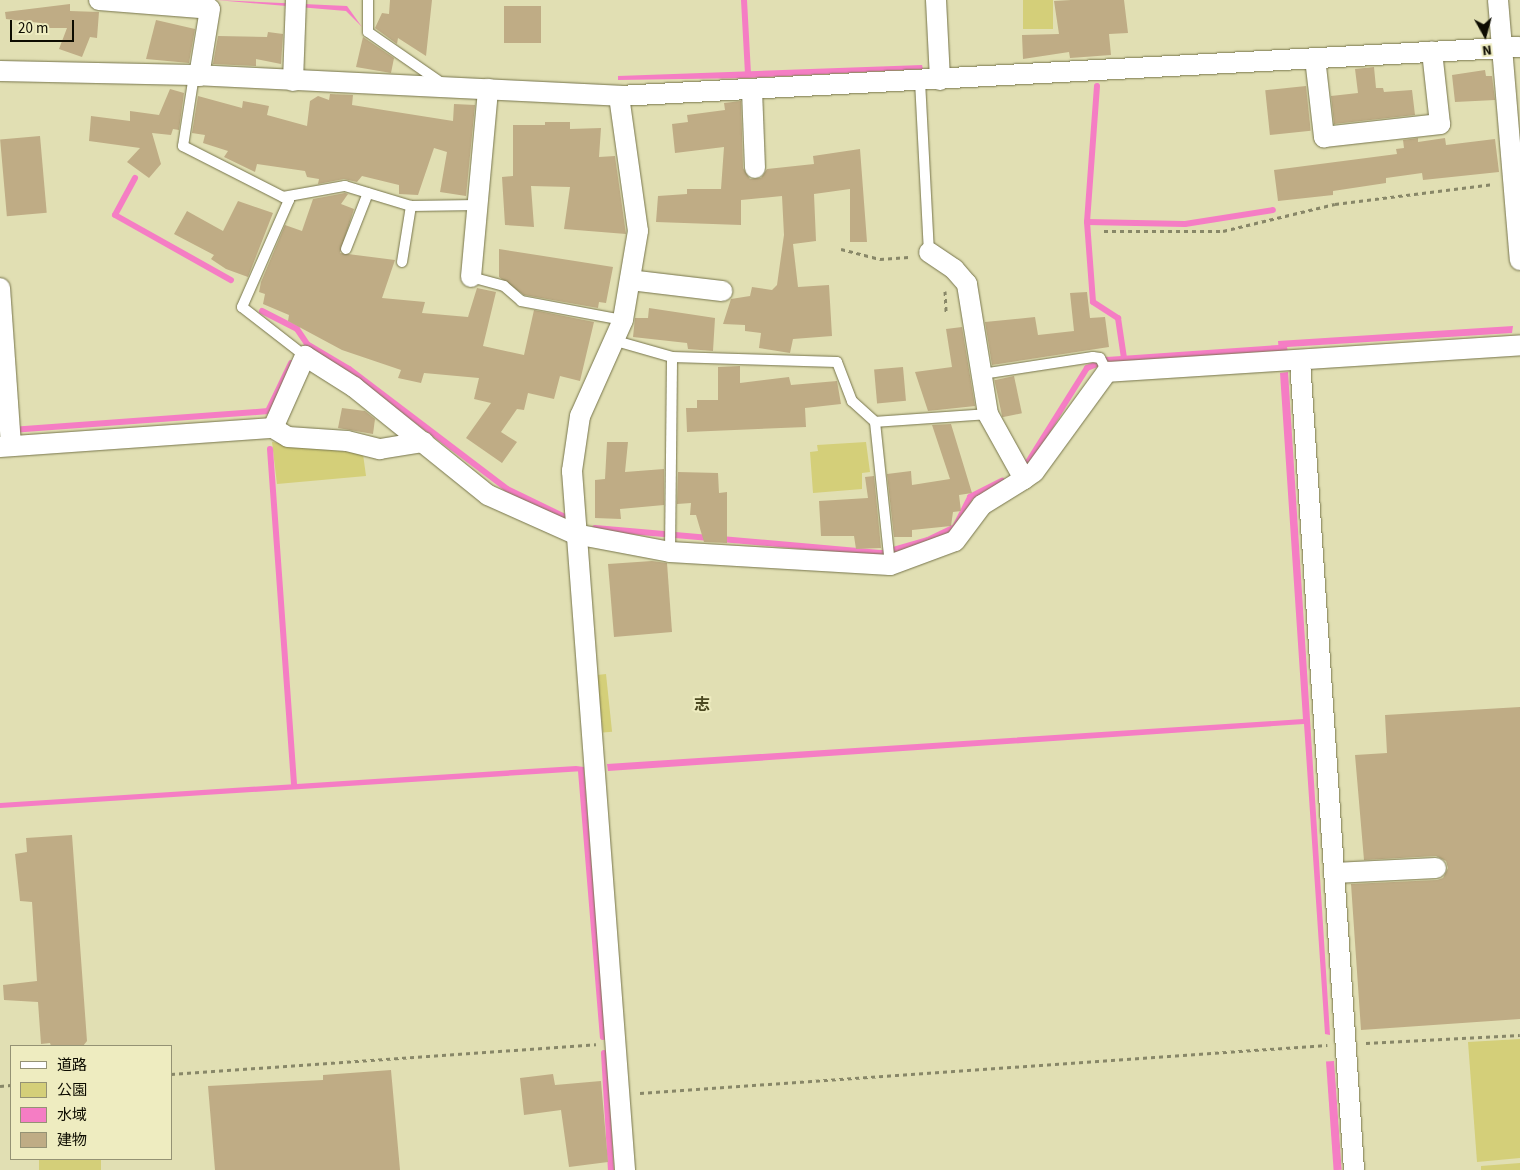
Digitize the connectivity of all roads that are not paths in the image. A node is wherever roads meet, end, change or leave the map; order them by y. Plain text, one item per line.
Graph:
1 (99, 0) edge
2 (296, 0) edge
3 (368, 0) edge
4 (936, 0) edge
5 (1498, 0) edge
6 (1510, 47) edge
7 (1432, 51) junction
8 (1315, 58) junction
9 (0, 71) edge
10 (197, 75) junction
11 (940, 80) junction
12 (293, 81) junction
13 (920, 81) junction
14 (446, 86) junction
15 (488, 89) junction
16 (752, 90) junction
17 (619, 96) junction
18 (755, 168) dead end
19 (368, 193) junction
20 (283, 197) junction
21 (477, 205) junction
22 (411, 206) junction
23 (346, 249) dead end
24 (929, 252) joint
25 (1520, 260) edge
26 (402, 262) dead end
27 (471, 277) joint
28 (630, 280) junction
29 (0, 288) edge
30 (722, 291) dead end
31 (623, 320) junction
32 (616, 341) junction
33 (1520, 345) edge
34 (305, 356) junction
35 (672, 356) junction
36 (1300, 361) junction
37 (1106, 372) junction
38 (982, 374) junction
39 (988, 414) junction
40 (875, 422) junction
41 (273, 428) junction
42 (423, 442) junction
43 (5, 446) edge
44 (1024, 479) junction
45 (575, 534) junction
46 (670, 552) junction
47 (890, 565) junction
48 (1436, 868) dead end
49 (1334, 873) junction
50 (625, 1170) edge
51 (1354, 1170) edge

1 - 10 street
2 - 12 street
3 - 14 lane
4 - 11 street
5 - 6 street
6 - 7 street
6 - 25 street
7 - 8 street
7 - 8 street
8 - 11 street
9 - 10 street
10 - 12 street
10 - 20 lane
11 - 13 street
12 - 14 street
13 - 16 street
13 - 24 lane
14 - 15 street
15 - 17 street
15 - 21 street
16 - 17 street
16 - 18 street
17 - 28 street
19 - 20 lane
19 - 22 lane
19 - 23 lane
20 - 34 lane
21 - 22 lane
21 - 27 street
22 - 26 lane
24 - 38 street
27 - 31 lane
28 - 30 street
28 - 31 street
29 - 43 street
31 - 32 street
32 - 35 lane
32 - 45 street
33 - 36 street
34 - 41 street
34 - 42 street
35 - 40 lane
35 - 46 lane
36 - 37 street
36 - 49 street
37 - 38 lane
37 - 44 street
38 - 39 street
39 - 40 lane
39 - 44 street
40 - 47 lane
41 - 42 street
41 - 43 street
42 - 45 street
44 - 47 street
45 - 46 street
45 - 50 street
46 - 47 street
48 - 49 street
49 - 51 street

